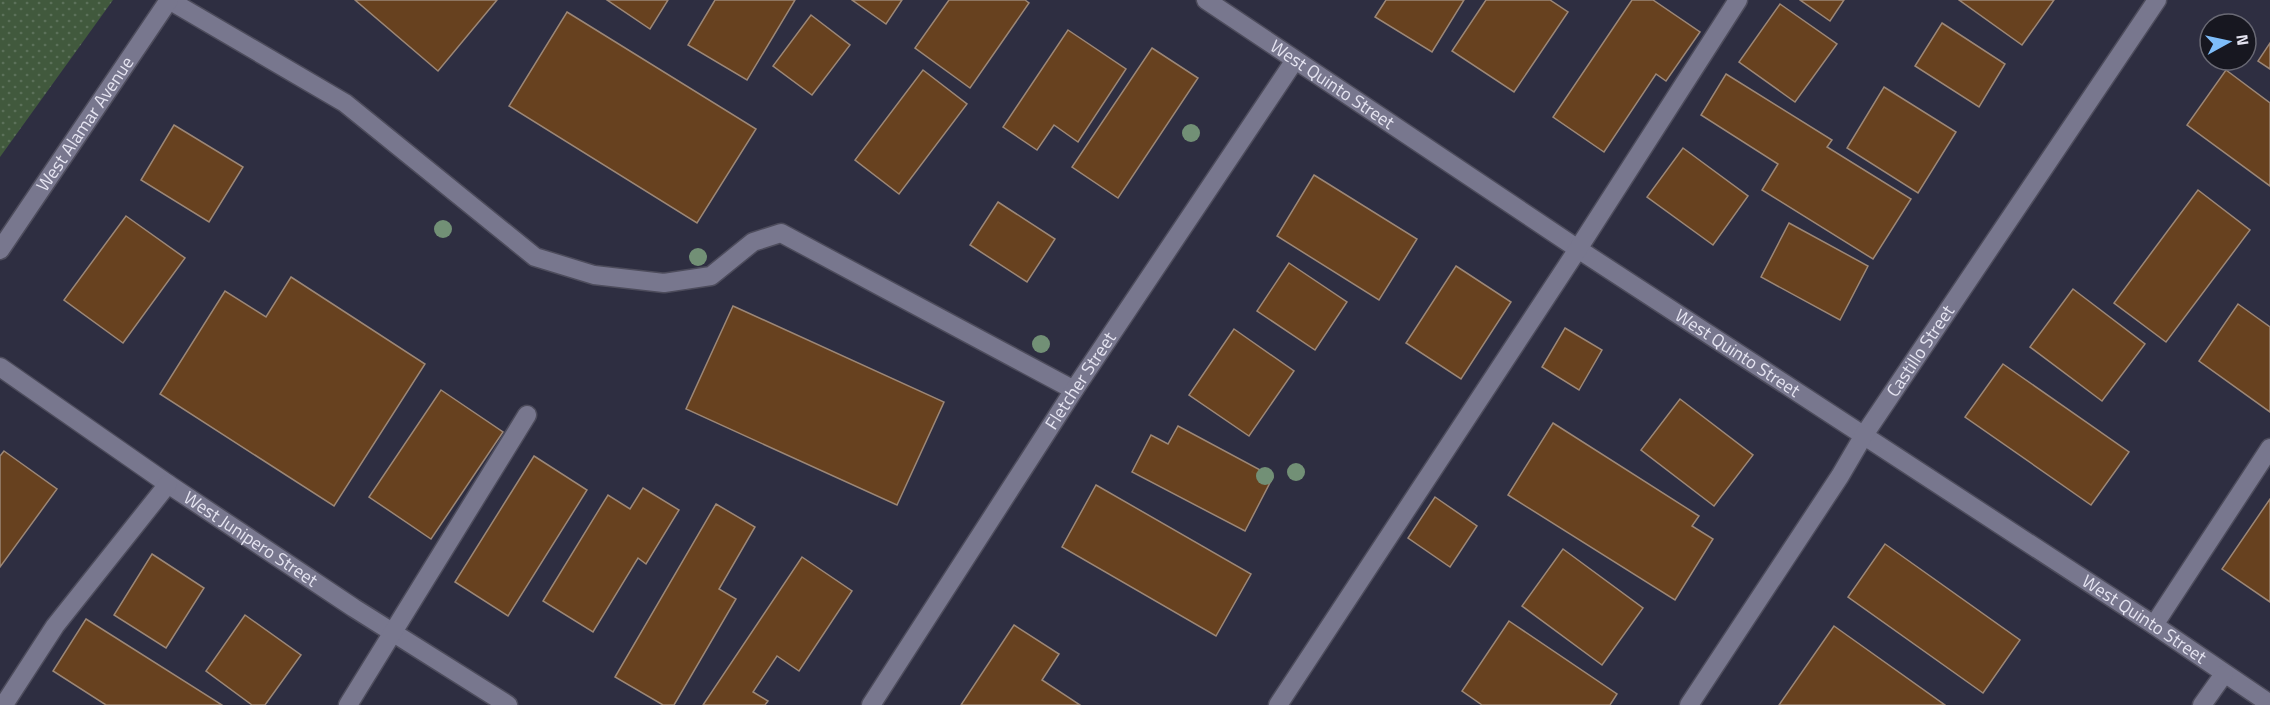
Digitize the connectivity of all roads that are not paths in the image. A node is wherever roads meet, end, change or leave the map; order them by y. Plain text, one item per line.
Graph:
1 (169, 0) edge
2 (1206, 0) edge
3 (1738, 0) edge
4 (2157, 0) edge
5 (1295, 60) junction
6 (1578, 249) junction
7 (0, 250) edge
8 (0, 367) edge
9 (1074, 390) junction
10 (527, 415) dead end
11 (1864, 435) junction
12 (2270, 448) edge
13 (168, 484) junction
14 (2154, 625) junction
15 (394, 632) junction
16 (2224, 674) junction
17 (5, 703) dead end
18 (2270, 704) edge
19 (348, 705) edge
20 (508, 705) edge
21 (871, 705) edge
22 (1278, 705) edge
23 (1689, 705) edge
24 (2202, 705) edge

1 - 7 street, West Alamar Avenue
1 - 9 street
2 - 5 street, West Quinto Street
3 - 6 street
4 - 11 street, Castillo Street
5 - 6 street, West Quinto Street
5 - 9 street, Fletcher Street
6 - 11 street, West Quinto Street
6 - 22 street
8 - 13 street, West Junipero Street
9 - 21 street, Fletcher Street
10 - 15 street
11 - 14 street, West Quinto Street
11 - 23 street, Castillo Street
12 - 14 street
13 - 15 street, West Junipero Street
13 - 17 street
14 - 16 street, West Quinto Street
15 - 19 street
15 - 20 street, West Junipero Street
16 - 18 street, West Quinto Street
16 - 24 street

